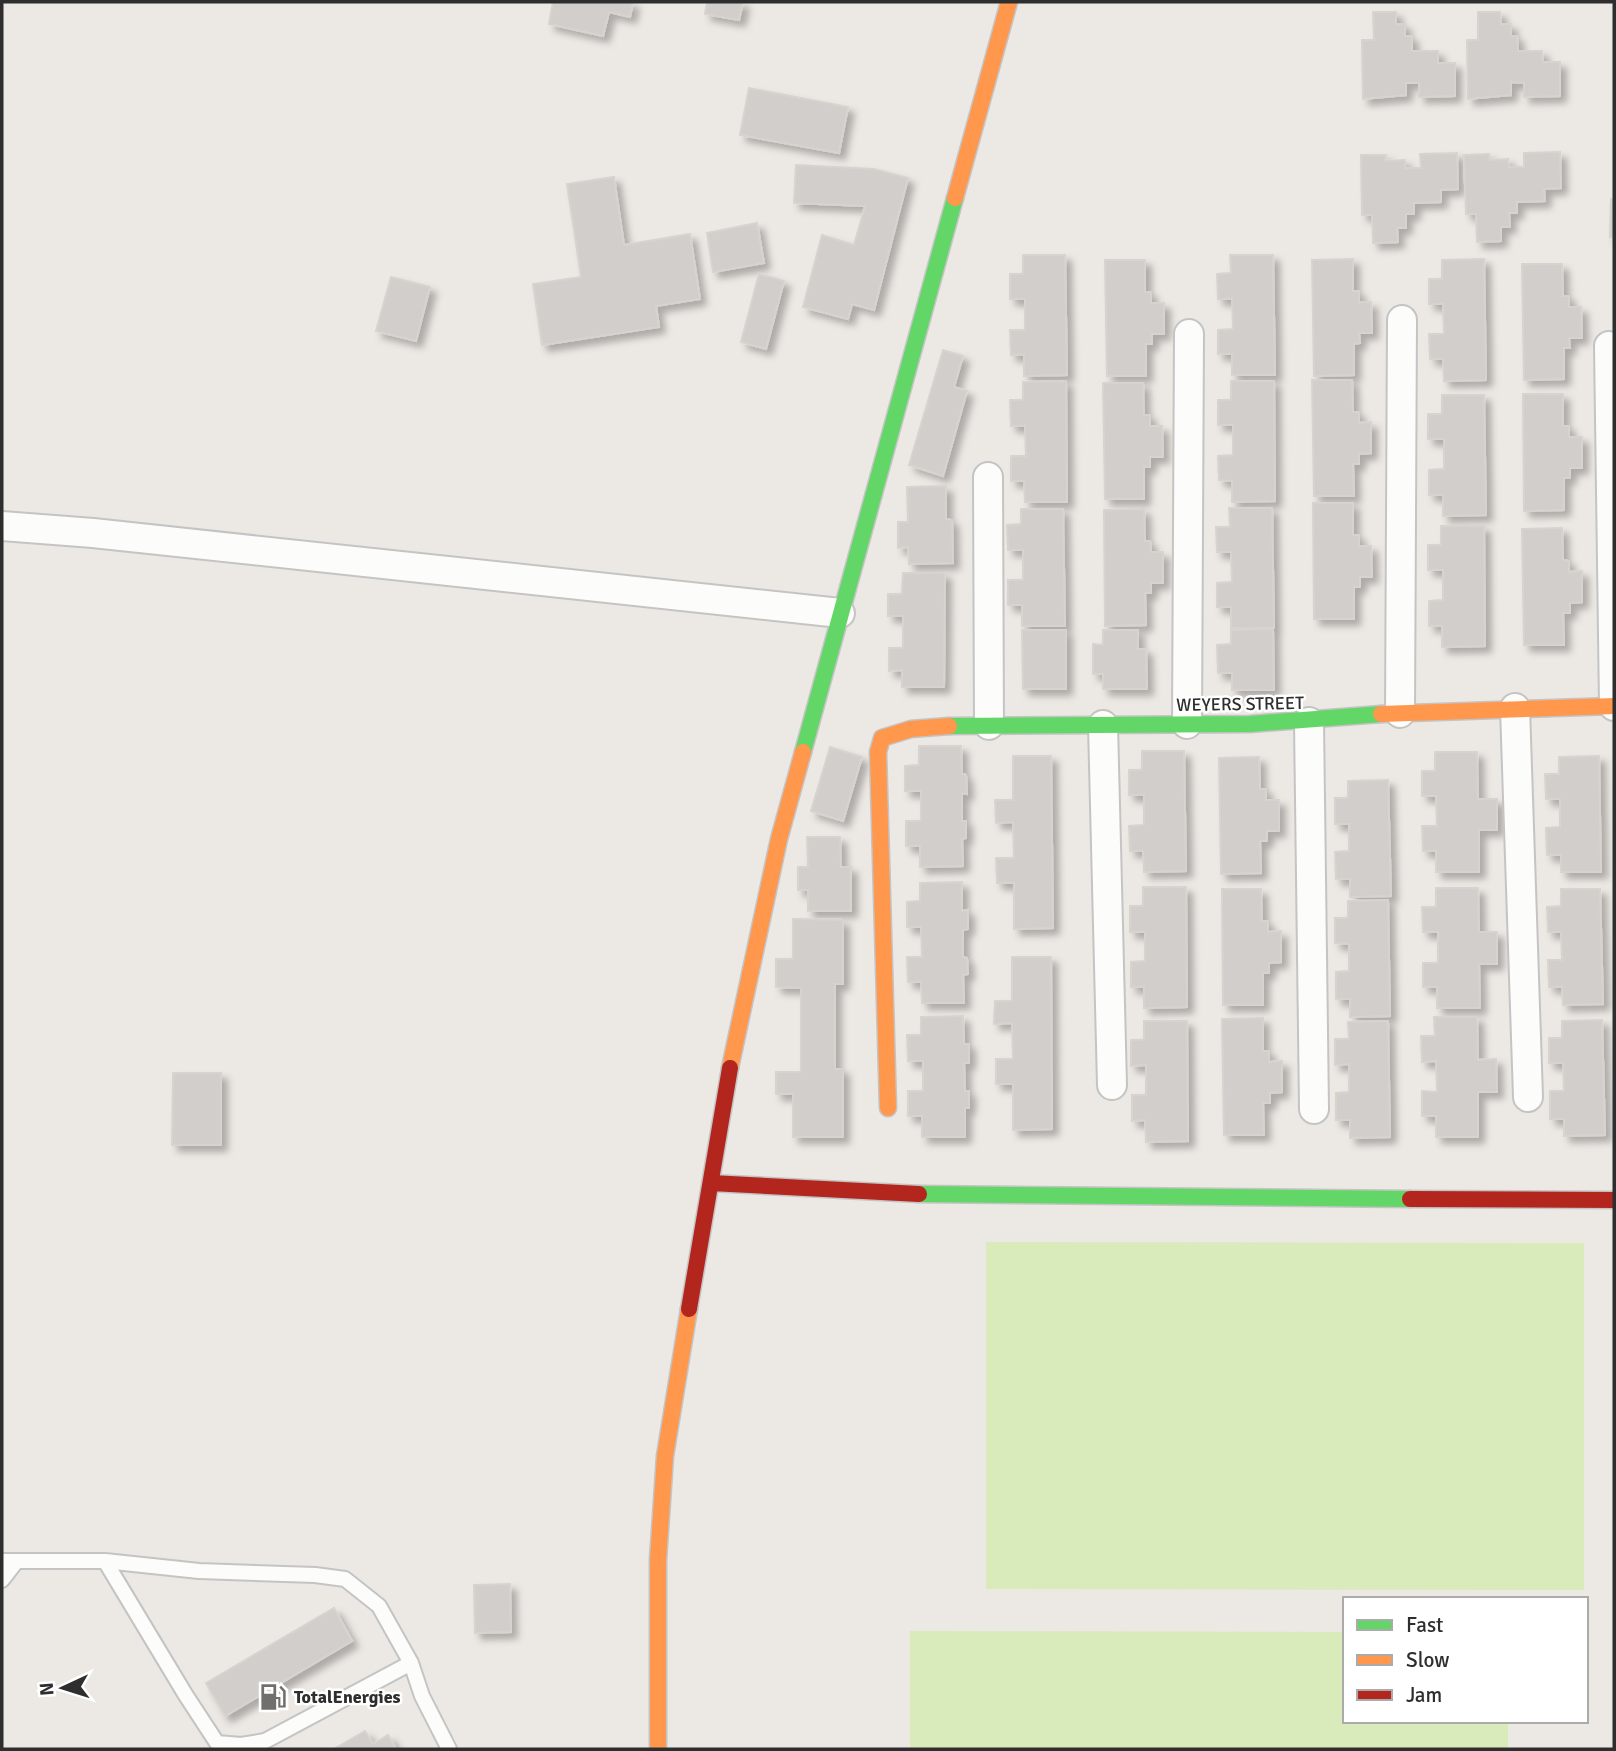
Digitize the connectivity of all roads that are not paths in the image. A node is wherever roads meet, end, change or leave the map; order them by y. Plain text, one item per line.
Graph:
1 (1009, 2) edge
2 (1402, 320) dead end
3 (1189, 334) dead end
4 (1609, 346) dead end
5 (988, 477) dead end
6 (2, 526) edge
7 (840, 612) junction
8 (1614, 706) edge
9 (1515, 708) junction
10 (1399, 713) junction
11 (1309, 722) junction
12 (1187, 724) junction
13 (989, 725) junction
14 (1103, 725) junction
15 (1112, 1085) dead end
16 (1528, 1097) dead end
17 (888, 1108) dead end
18 (1314, 1108) dead end
19 (711, 1183) junction
20 (1614, 1200) edge
21 (9, 1561) edge
22 (105, 1561) junction
23 (2, 1580) edge
24 (411, 1663) junction
25 (214, 1746) edge
26 (449, 1749) edge
27 (658, 1749) edge

1 - 7 street
2 - 10 street
3 - 12 street
4 - 8 street
5 - 13 street
6 - 7 street
7 - 19 street
8 - 9 street, WEYERS STREET
9 - 10 street, WEYERS STREET
9 - 16 street
10 - 11 street, WEYERS STREET
11 - 12 street, WEYERS STREET
11 - 18 street
12 - 14 street, WEYERS STREET
13 - 14 street, WEYERS STREET
13 - 17 street, WEYERS STREET
14 - 15 street
19 - 20 street
19 - 27 street
21 - 22 lane
21 - 23 lane
22 - 24 lane
22 - 25 lane
24 - 25 lane
24 - 26 lane

